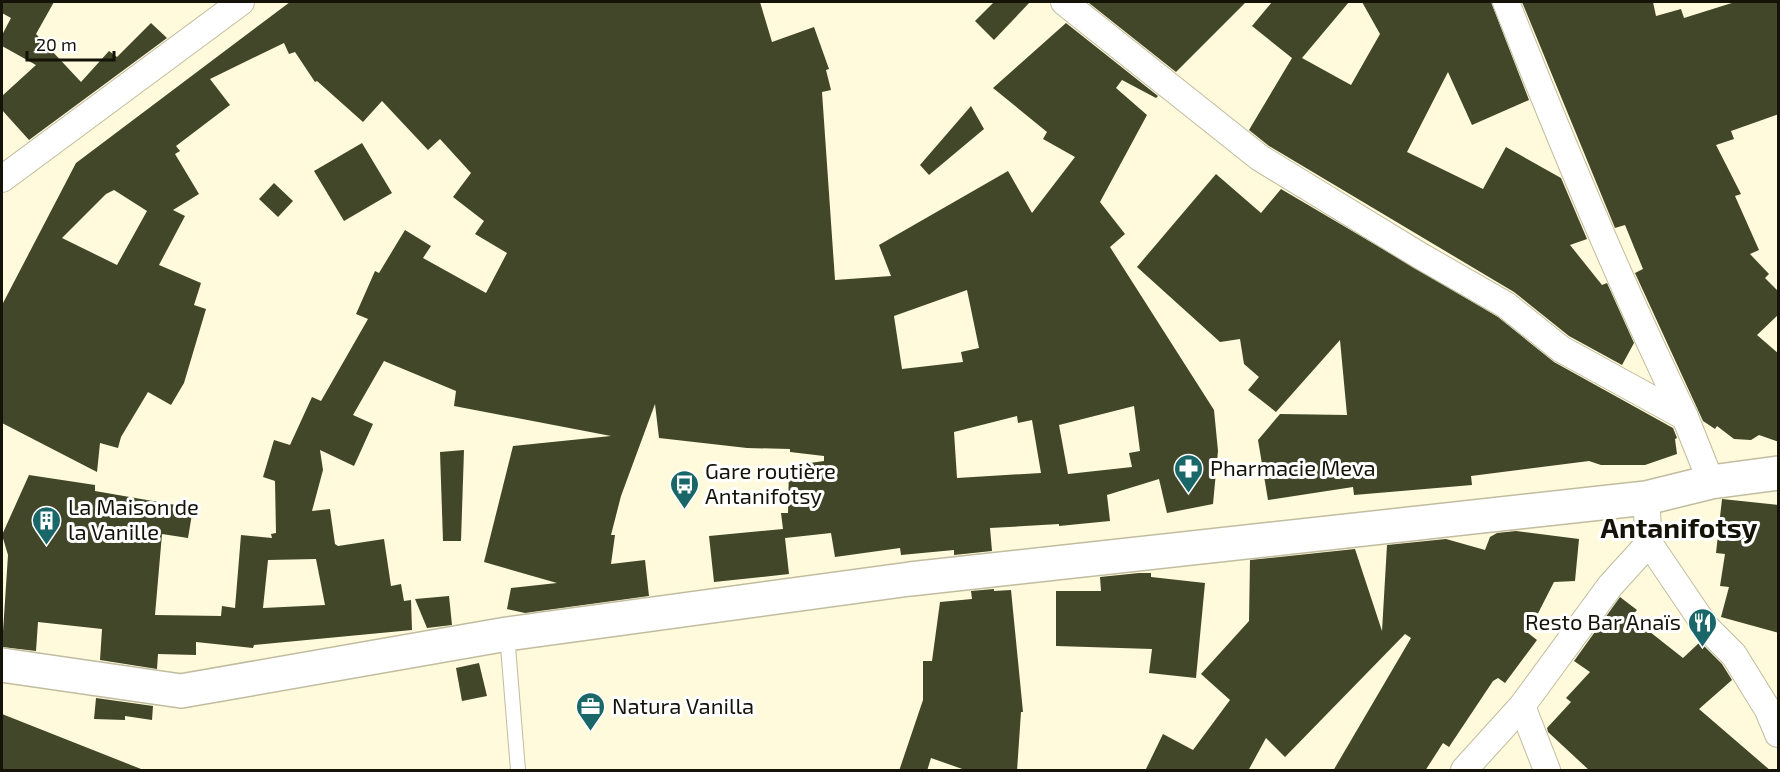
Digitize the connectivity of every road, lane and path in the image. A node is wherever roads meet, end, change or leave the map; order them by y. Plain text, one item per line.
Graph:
1 (241, 2) edge
2 (1064, 2) edge
3 (1506, 2) edge
4 (2, 179) edge
5 (1685, 417) junction
6 (1779, 472) edge
7 (1711, 482) junction
8 (1646, 498) junction
9 (1649, 543) junction
10 (507, 634) junction
11 (2, 665) edge
12 (1522, 706) junction
13 (1779, 734) edge
14 (518, 771) edge
15 (1464, 771) edge
16 (1547, 771) edge

1 - 4 street
2 - 5 street
3 - 5 street
5 - 7 street
6 - 7 main road
7 - 8 main road
8 - 9 street
8 - 10 main road
9 - 12 street
9 - 13 street
10 - 11 main road
10 - 14 lane
12 - 15 street
12 - 16 street

